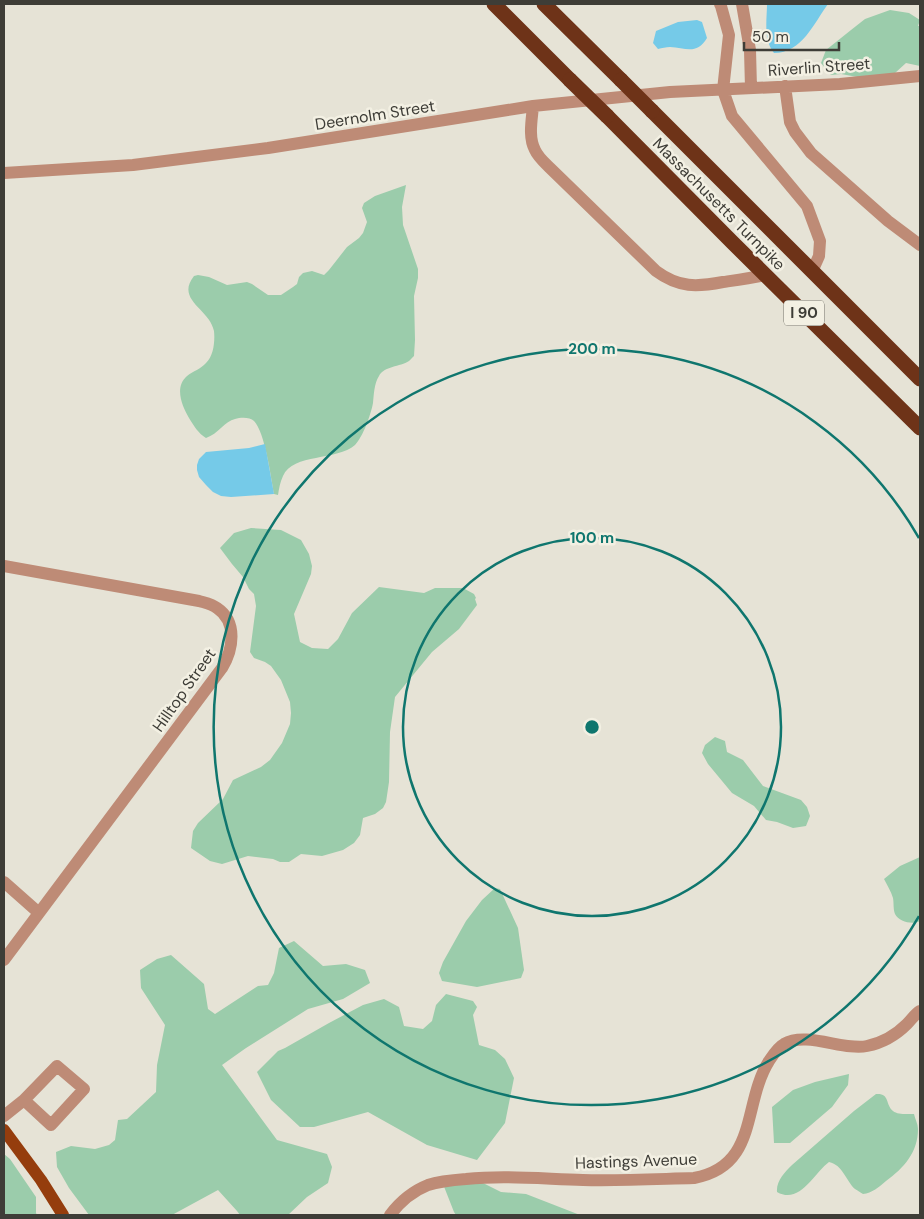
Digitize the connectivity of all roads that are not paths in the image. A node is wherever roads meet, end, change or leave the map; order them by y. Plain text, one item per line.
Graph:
1 (494, 4) edge
2 (544, 4) edge
3 (720, 4) edge
4 (742, 4) edge
5 (920, 76) edge
6 (785, 86) junction
7 (751, 88) junction
8 (723, 90) junction
9 (533, 106) junction
10 (4, 173) edge
11 (920, 245) edge
12 (811, 270) junction
13 (766, 275) junction
14 (920, 379) edge
15 (920, 428) edge
16 (4, 566) edge
17 (4, 882) edge
18 (39, 913) junction
19 (4, 960) edge
20 (920, 1010) edge
21 (24, 1100) junction
22 (4, 1116) edge
23 (4, 1130) edge
24 (63, 1215) edge
25 (390, 1215) edge

1 - 13 highway, Massachusetts Turnpike / I 90, bridge
2 - 12 highway, Massachusetts Turnpike / I 90, bridge
3 - 8 street
4 - 7 street
5 - 6 street, Riverlin Street
6 - 7 street, Riverlin Street
6 - 11 street
7 - 8 street, Deernolm Street
8 - 9 street, Deernolm Street
8 - 12 street
9 - 10 street, Deernolm Street
9 - 13 street
12 - 14 highway, Massachusetts Turnpike / I 90
13 - 15 highway, Massachusetts Turnpike / I 90
16 - 18 street, Hilltop Street
17 - 18 street
18 - 19 street, Hilltop Street
20 - 25 street, Hastings Avenue
21 - 21 street
21 - 22 street
23 - 24 main road

